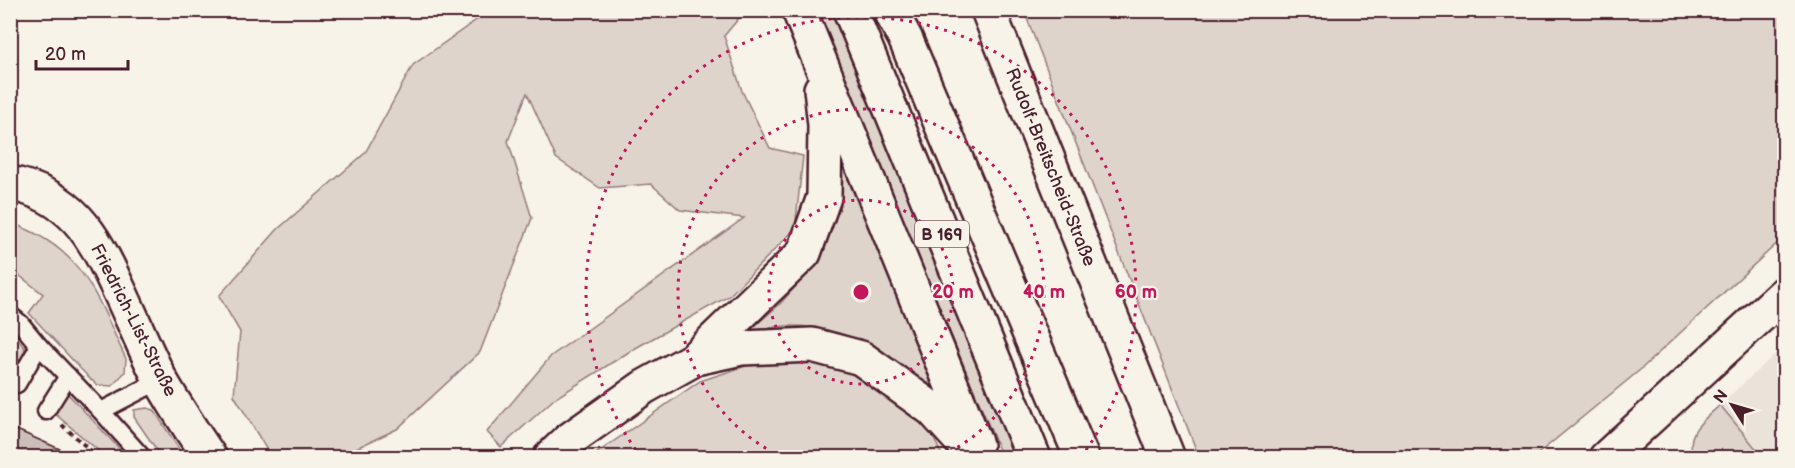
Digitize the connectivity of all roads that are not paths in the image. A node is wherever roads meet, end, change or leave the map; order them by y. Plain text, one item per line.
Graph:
1 (799, 10) edge
2 (850, 10) edge
3 (890, 10) edge
4 (988, 10) edge
5 (818, 58) junction
6 (10, 183) edge
7 (1785, 294) edge
8 (10, 315) edge
9 (39, 346) junction
10 (696, 358) junction
11 (68, 376) junction
12 (161, 380) junction
13 (17, 384) dead end
14 (46, 411) dead end
15 (101, 411) junction
16 (143, 458) edge
17 (210, 458) edge
18 (550, 458) edge
19 (979, 458) edge
20 (1034, 458) edge
21 (1082, 458) edge
22 (1168, 458) edge
23 (1606, 458) edge

1 - 5 main road, B 169
2 - 20 main road, B 169
3 - 21 main road
4 - 22 main road, Rudolf-Breitscheid-Straße
5 - 10 main road
5 - 19 main road, B 169
6 - 12 main road, Friedrich-List-Straße
7 - 23 main road
8 - 9 lane
9 - 11 lane
9 - 13 lane
10 - 18 main road
10 - 19 main road
11 - 14 lane
11 - 15 lane
12 - 15 lane
12 - 17 main road, Friedrich-List-Straße
15 - 16 lane

